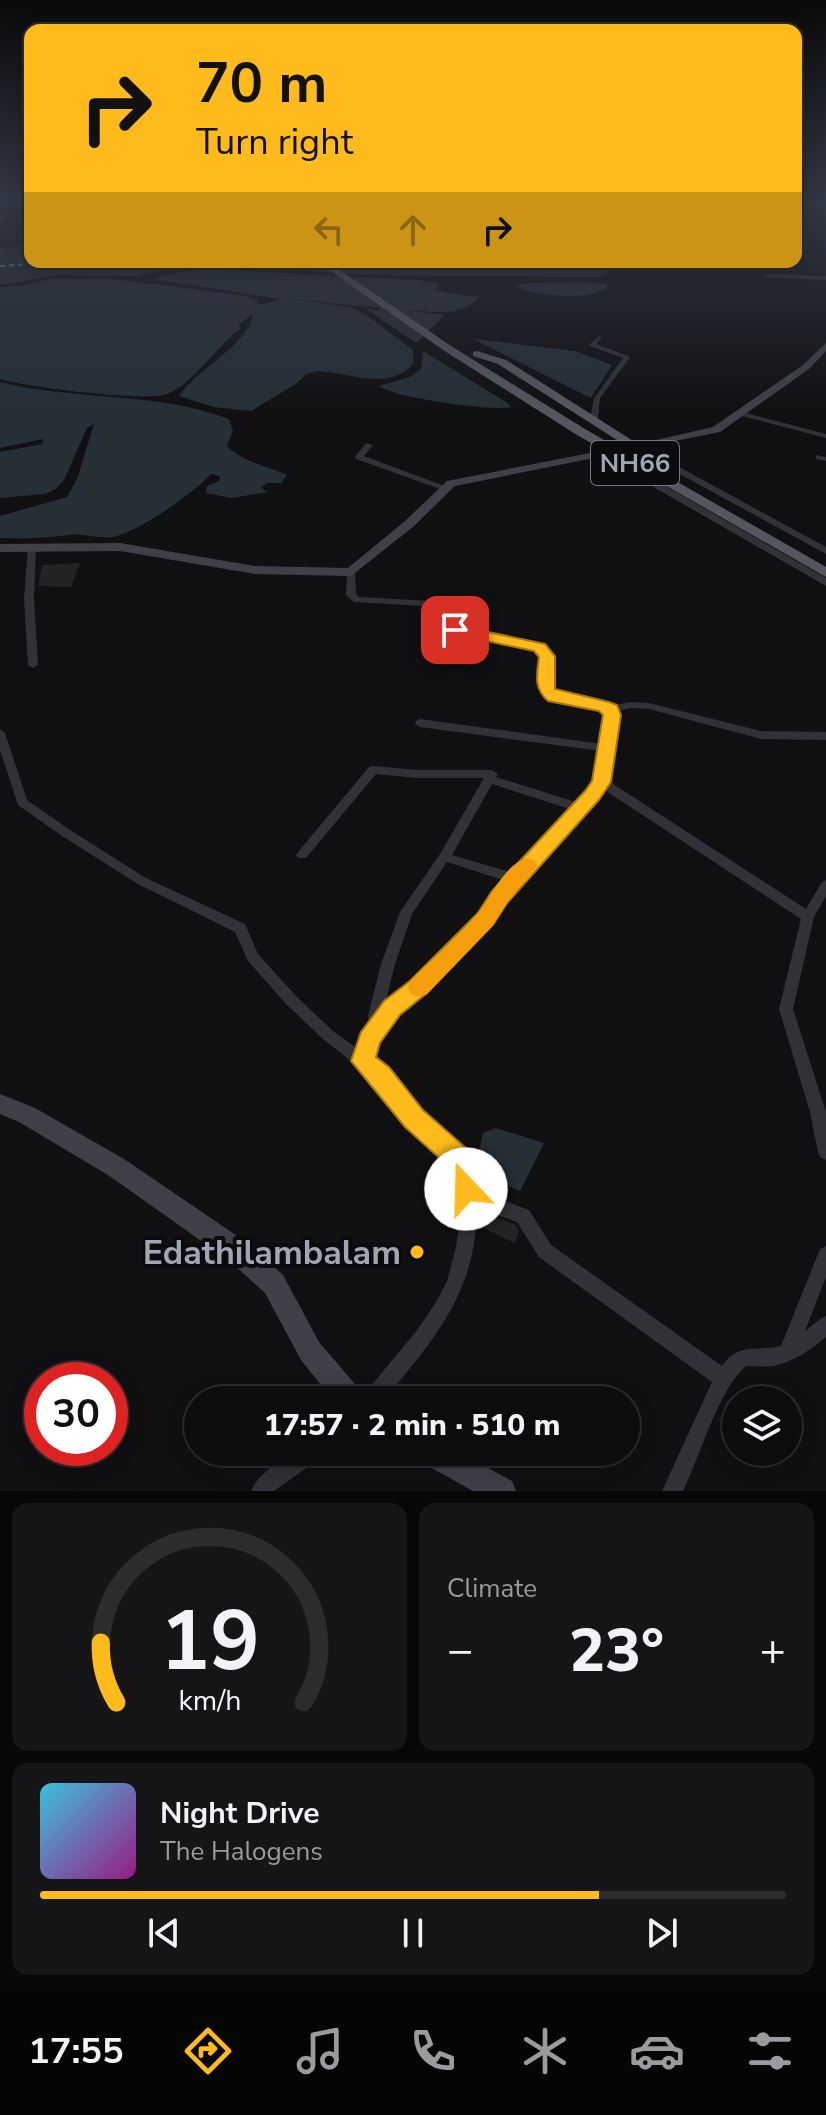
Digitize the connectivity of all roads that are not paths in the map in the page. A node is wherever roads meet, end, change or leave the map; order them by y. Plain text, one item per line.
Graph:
1 (337, 273) edge
2 (352, 273) edge
3 (766, 276) dead end
4 (826, 278) edge
5 (599, 338) dead end
6 (826, 346) edge
7 (462, 351) junction
8 (477, 354) junction
9 (821, 355) edge
10 (741, 413) junction
11 (594, 419) junction
12 (826, 436) edge
13 (369, 445) dead end
14 (635, 446) junction
15 (603, 453) junction
16 (446, 488) junction
17 (32, 547) junction
18 (0, 548) edge
19 (826, 551) edge
20 (826, 560) edge
21 (351, 572) junction
22 (826, 573) edge
23 (826, 583) edge
24 (33, 665) dead end
25 (611, 709) junction
26 (420, 723) dead end
27 (0, 733) edge
28 (826, 736) edge
29 (607, 748) junction
30 (490, 779) junction
31 (601, 782) junction
32 (578, 807) junction
33 (302, 855) dead end
34 (444, 857) junction
35 (516, 879) junction
36 (826, 885) edge
37 (808, 917) junction
38 (377, 1029) junction
39 (363, 1061) junction
40 (0, 1104) edge
41 (826, 1152) edge
42 (471, 1197) junction
43 (826, 1255) edge
44 (826, 1325) edge
45 (788, 1351) junction
46 (723, 1378) junction
47 (339, 1386) edge
48 (383, 1386) edge
49 (296, 1466) edge
50 (456, 1466) edge
51 (261, 1491) edge
52 (502, 1491) edge
53 (672, 1491) edge

1 - 7 highway, NH66
2 - 7 highway, NH66
3 - 4 street
5 - 11 street
6 - 9 main road
7 - 8 highway, NH66
7 - 15 highway
7 - 22 highway, NH66
8 - 11 highway
8 - 20 highway, NH66
9 - 10 main road
10 - 12 street
10 - 14 main road
11 - 14 highway
13 - 16 street
14 - 19 street
15 - 16 main road
15 - 23 street
16 - 21 main road
17 - 18 main road
17 - 21 main road
17 - 24 street
21 - 25 street
25 - 28 street
25 - 29 street
26 - 29 street
27 - 39 street
29 - 31 street
30 - 32 street
30 - 33 street
30 - 34 street
31 - 32 street
31 - 37 street
32 - 35 street
34 - 35 street
34 - 38 street
35 - 38 street
36 - 37 street
37 - 41 street
38 - 39 street
39 - 42 street
40 - 47 main road
42 - 46 street
42 - 48 street
43 - 45 street
44 - 45 street
45 - 46 street
46 - 53 street
49 - 51 street
50 - 52 main road

